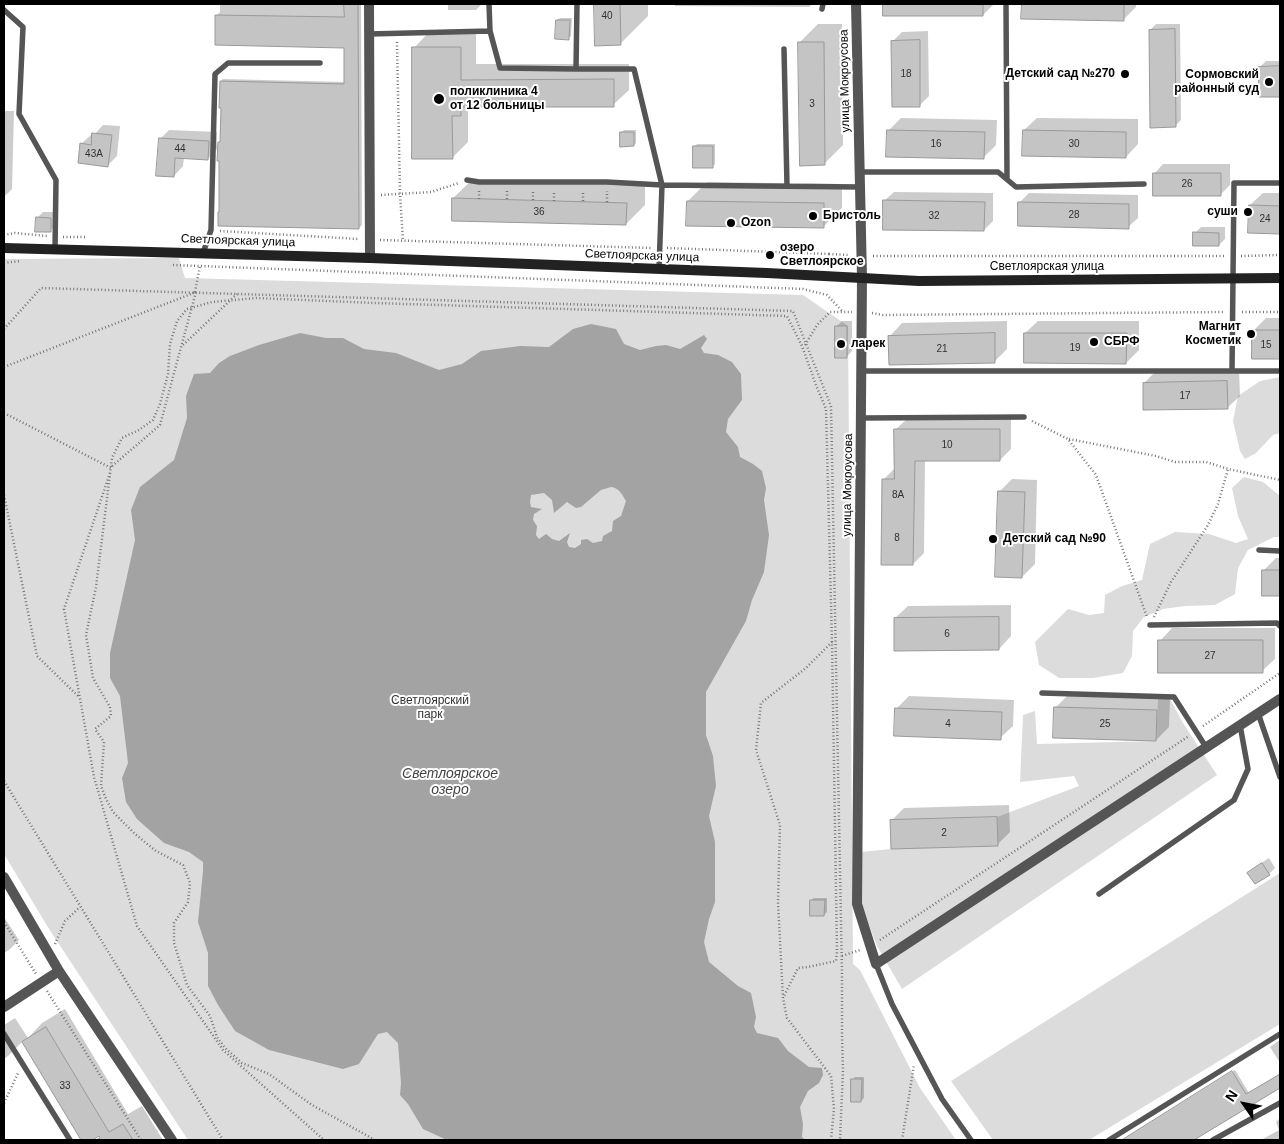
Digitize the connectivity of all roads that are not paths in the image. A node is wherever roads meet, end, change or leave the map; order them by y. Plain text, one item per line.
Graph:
1 (369, 4) edge
2 (489, 4) edge
3 (576, 4) edge
4 (856, 4) edge
5 (1006, 4) edge
6 (4, 10) edge
7 (490, 31) junction
8 (370, 34) junction
9 (784, 48) dead end
10 (320, 63) dead end
11 (576, 69) junction
12 (860, 172) junction
13 (1007, 179) junction
14 (467, 180) road end
15 (1280, 183) edge
16 (1144, 184) dead end
17 (662, 185) junction
18 (786, 186) junction
19 (860, 187) junction
20 (4, 248) edge
21 (55, 249) junction
22 (203, 253) junction
23 (370, 258) junction
24 (659, 269) junction
25 (862, 278) junction
26 (1233, 278) junction
27 (1280, 278) edge
28 (862, 371) junction
29 (1232, 371) junction
30 (1280, 371) edge
31 (1024, 417) road end
32 (861, 418) junction
33 (1259, 550) dead end
34 (1280, 551) edge
35 (1150, 625) road end
36 (1280, 626) edge
37 (1042, 693) dead end
38 (1280, 699) edge
39 (1258, 713) junction
40 (1240, 725) junction
41 (1206, 747) junction
42 (1280, 777) edge
43 (4, 877) edge
44 (1100, 894) dead end
45 (876, 964) junction
46 (59, 972) junction
47 (4, 1007) edge
48 (4, 1034) edge
49 (1280, 1034) edge
50 (1280, 1103) edge
51 (70, 1140) edge
52 (172, 1140) edge
53 (972, 1140) edge
54 (1110, 1140) edge
55 (1213, 1140) edge

1 - 8 street
2 - 7 lane
3 - 11 lane
4 - 12 street, улица Мокроусова
5 - 13 lane
6 - 21 lane
7 - 8 lane
7 - 11 lane
8 - 23 street
9 - 18 lane
10 - 22 lane
11 - 17 lane
12 - 13 lane
12 - 19 street, улица Мокроусова
13 - 16 lane
14 - 17 lane
15 - 26 lane
17 - 18 lane
17 - 24 lane
18 - 19 lane
19 - 25 street, улица Мокроусова
20 - 21 main road, Светлоярская улица
21 - 22 main road, Светлоярская улица
22 - 23 main road, Светлоярская улица
23 - 24 main road, Светлоярская улица
24 - 25 main road, Светлоярская улица
25 - 26 main road, Светлоярская улица
25 - 28 street, улица Мокроусова
26 - 27 main road, Светлоярская улица
26 - 29 lane
28 - 29 lane
28 - 32 street, улица Мокроусова
29 - 30 lane
31 - 32 lane
32 - 45 street, улица Мокроусова
33 - 34 lane
35 - 36 lane
37 - 41 lane
38 - 39 street
39 - 40 street
39 - 42 lane
40 - 41 street
40 - 44 lane
41 - 45 street
43 - 46 street
45 - 53 lane
46 - 47 street
46 - 52 street
48 - 51 lane
49 - 54 lane
50 - 55 lane

